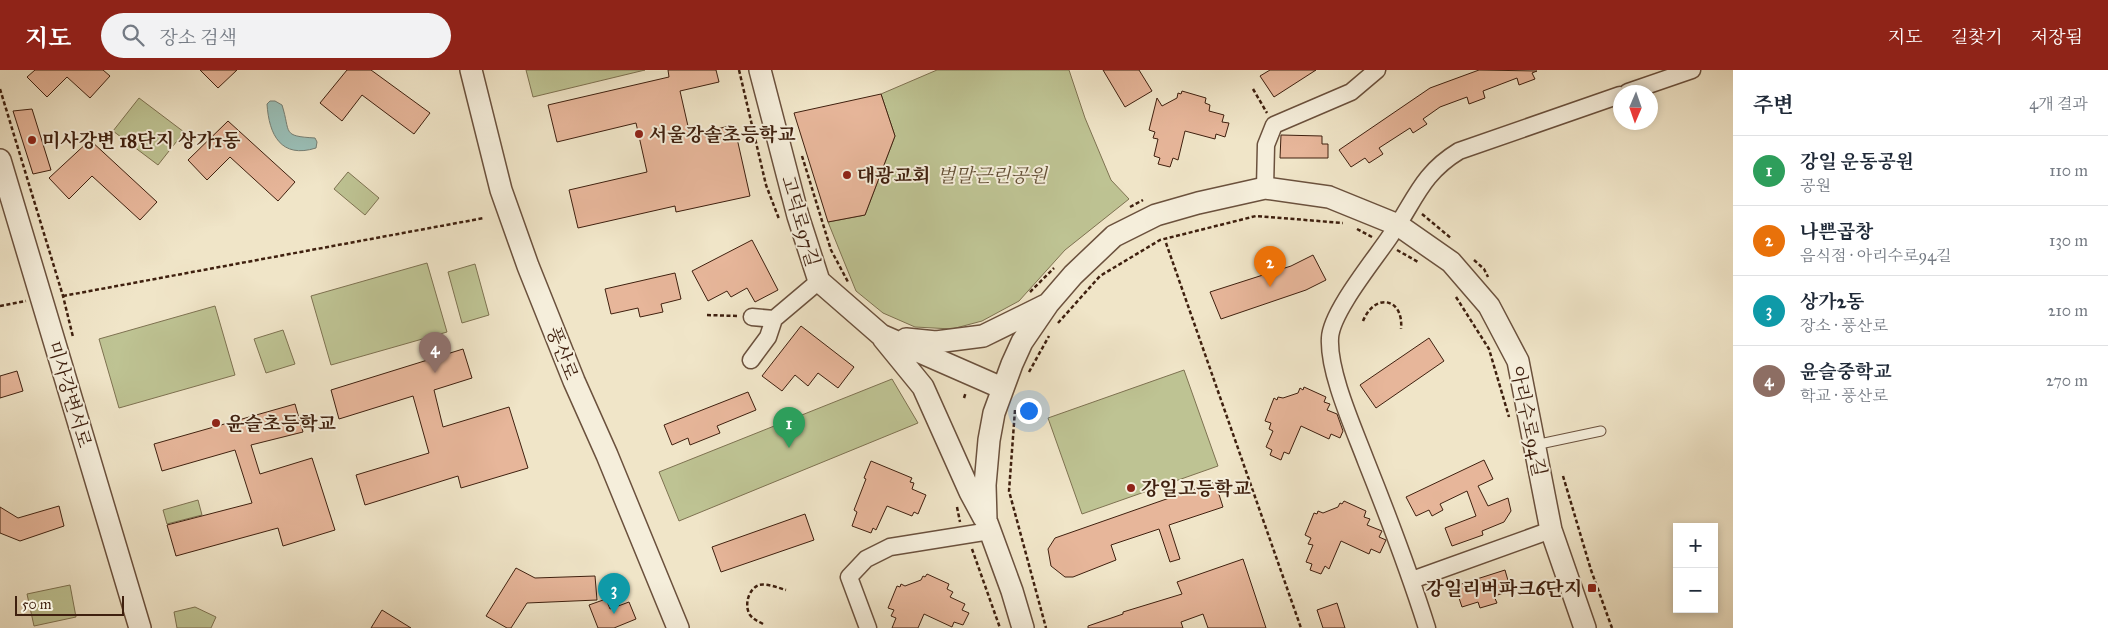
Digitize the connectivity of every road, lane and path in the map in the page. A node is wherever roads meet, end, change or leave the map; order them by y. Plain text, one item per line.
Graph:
1 (472, 70) edge
2 (760, 70) edge
3 (1376, 70) edge
4 (1692, 70) edge
5 (1648, 85) edge
6 (1253, 89) dead end
7 (1613, 98) edge
8 (1269, 116) dead end
9 (801, 152) dead end
10 (0, 160) edge
11 (1265, 188) junction
12 (484, 218) dead end
13 (1347, 223) dead end
14 (1398, 225) junction
15 (1354, 227) dead end
16 (1166, 243) dead end
17 (1385, 244) junction
18 (1418, 262) dead end
19 (819, 281) junction
20 (850, 284) dead end
21 (1453, 292) dead end
22 (63, 296) dead end
23 (23, 301) dead end
24 (1048, 304) junction
25 (0, 306) edge
26 (706, 315) dead end
27 (752, 316) joint
28 (774, 319) junction
29 (1363, 321) dead end
30 (1401, 329) dead end
31 (881, 336) junction
32 (750, 360) dead end
33 (1026, 379) dead end
34 (1002, 388) junction
35 (1016, 405) dead end
36 (1511, 421) dead end
37 (1600, 431) dead end
38 (1535, 445) junction
39 (1563, 476) dead end
40 (988, 525) junction
41 (1551, 530) junction
42 (1412, 580) junction
43 (786, 590) dead end
44 (763, 624) dead end
45 (140, 628) edge
46 (678, 628) edge
47 (868, 628) edge
48 (1023, 628) edge
49 (1046, 628) edge
50 (1300, 628) edge
51 (1427, 628) edge
52 (1585, 628) edge
53 (1612, 628) edge

1 - 46 street, 풍산로
2 - 19 street, 고덕로97길
3 - 11 street
4 - 5 street
6 - 8 path
7 - 14 street
9 - 20 path
10 - 45 street, 미사강변서로
11 - 14 street, 아리수로94길
11 - 24 street, 아리수로94길
12 - 22 path
13 - 33 path
14 - 17 street
14 - 38 street, 아리수로94길
15 - 17 path
16 - 50 path
17 - 18 path
17 - 42 street
19 - 28 street
19 - 31 street, 고덕로97길
21 - 36 path
23 - 25 path
24 - 31 street
24 - 34 street, 아리수로94길
26 - 27 path
27 - 28 street
28 - 32 street
29 - 30 path
31 - 34 street, 고덕로97길
31 - 40 street
34 - 40 street, 아리수로94길
35 - 49 path
37 - 38 lane
38 - 41 street, 아리수로94길
39 - 53 path
40 - 47 street
40 - 48 street
41 - 42 street
41 - 52 street, 아리수로94길
42 - 51 street
43 - 44 path

